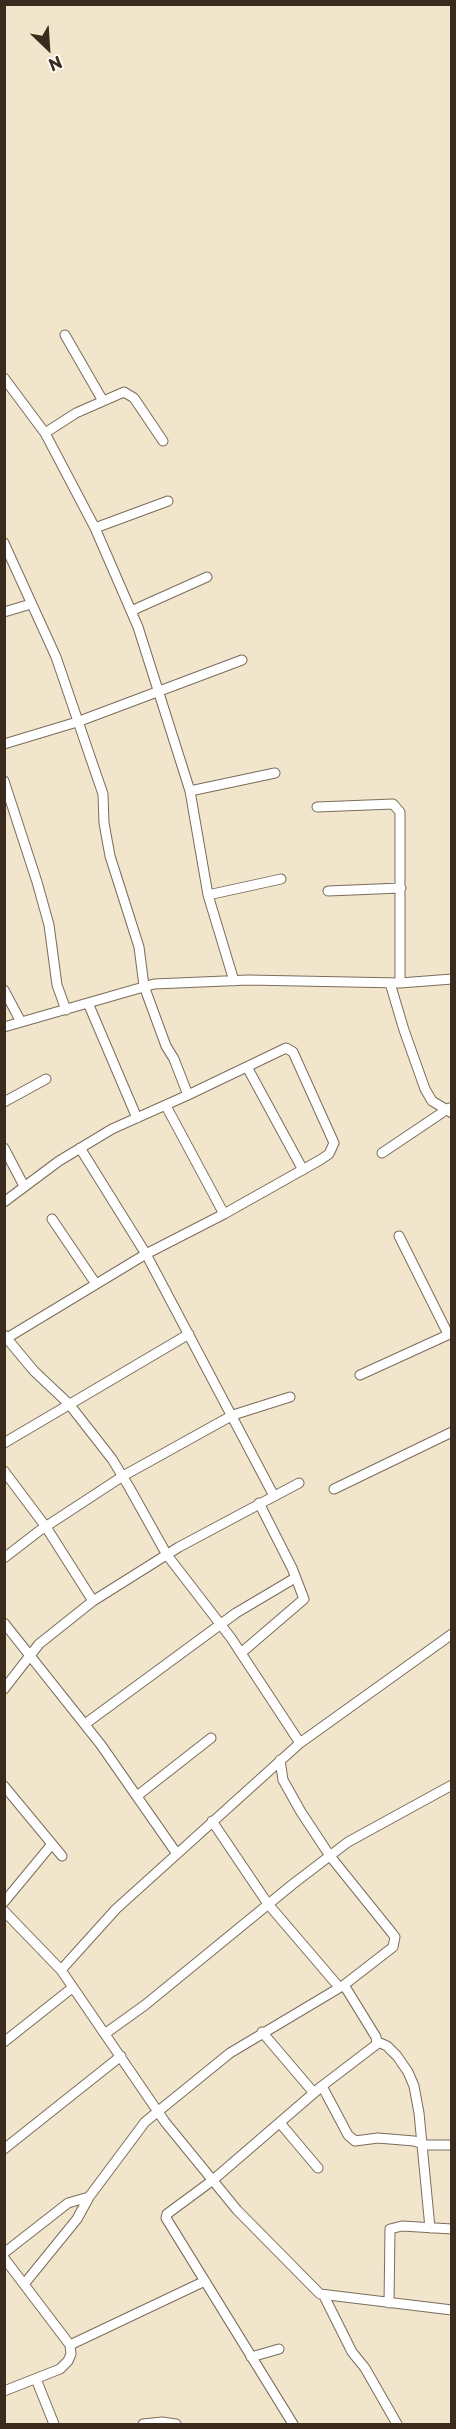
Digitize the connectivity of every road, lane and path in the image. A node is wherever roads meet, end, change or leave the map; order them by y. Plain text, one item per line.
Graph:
1 (65, 335) dead end
2 (4, 378) edge
3 (103, 401) junction
4 (45, 433) junction
5 (164, 441) dead end
6 (168, 501) dead end
7 (95, 528) junction
8 (4, 543) edge
9 (207, 577) dead end
10 (31, 604) junction
11 (131, 610) junction
12 (4, 612) edge
13 (242, 660) dead end
14 (160, 692) junction
15 (77, 722) junction
16 (4, 744) edge
17 (276, 773) dead end
18 (4, 782) edge
19 (190, 790) junction
20 (317, 807) dead end
21 (281, 879) dead end
22 (401, 888) junction
23 (328, 891) dead end
24 (208, 895) junction
25 (452, 979) edge
26 (234, 981) junction
27 (395, 983) junction
28 (144, 986) junction
29 (4, 990) edge
30 (88, 1003) junction
31 (66, 1010) junction
32 (21, 1022) junction
33 (4, 1027) edge
34 (247, 1067) junction
35 (46, 1079) dead end
36 (188, 1095) junction
37 (4, 1102) edge
38 (166, 1106) junction
39 (450, 1110) edge
40 (137, 1118) junction
41 (80, 1148) junction
42 (4, 1149) edge
43 (382, 1153) dead end
44 (303, 1170) junction
45 (24, 1186) junction
46 (4, 1202) edge
47 (224, 1215) junction
48 (52, 1219) dead end
49 (399, 1236) dead end
50 (146, 1254) junction
51 (96, 1284) junction
52 (189, 1334) junction
53 (450, 1334) edge
54 (6, 1337) edge
55 (360, 1375) dead end
56 (290, 1397) dead end
57 (69, 1404) junction
58 (233, 1415) junction
59 (452, 1432) edge
60 (4, 1443) edge
61 (4, 1471) edge
62 (123, 1476) junction
63 (299, 1483) dead end
64 (334, 1489) dead end
65 (274, 1496) junction
66 (259, 1503) junction
67 (46, 1527) junction
68 (167, 1555) junction
69 (4, 1558) edge
70 (296, 1578) junction
71 (93, 1601) junction
72 (4, 1623) edge
73 (220, 1625) junction
74 (452, 1634) edge
75 (241, 1653) junction
76 (29, 1655) junction
77 (4, 1689) edge
78 (85, 1724) junction
79 (212, 1738) dead end
80 (300, 1743) junction
81 (280, 1761) junction
82 (452, 1785) edge
83 (4, 1786) edge
84 (137, 1796) junction
85 (212, 1821) junction
86 (52, 1844) junction
87 (177, 1854) junction
88 (62, 1856) dead end
89 (330, 1856) junction
90 (4, 1902) edge
91 (268, 1904) junction
92 (4, 1911) edge
93 (61, 1970) junction
94 (341, 1986) junction
95 (72, 1988) junction
96 (262, 2032) junction
97 (106, 2033) junction
98 (4, 2042) edge
99 (378, 2042) junction
100 (121, 2056) junction
101 (322, 2086) junction
102 (314, 2093) junction
103 (158, 2111) junction
104 (280, 2123) junction
105 (421, 2144) junction
106 (452, 2145) edge
107 (4, 2149) edge
108 (318, 2168) dead end
109 (213, 2180) junction
110 (89, 2197) junction
111 (430, 2228) junction
112 (452, 2229) edge
113 (4, 2253) edge
114 (4, 2258) edge
115 (205, 2282) junction
116 (25, 2283) junction
117 (324, 2296) junction
118 (389, 2303) junction
119 (452, 2310) edge
120 (70, 2345) junction
121 (279, 2349) dead end
122 (251, 2356) junction
123 (36, 2379) junction
124 (4, 2391) edge
125 (54, 2424) edge
126 (143, 2424) edge
127 (176, 2424) edge
128 (293, 2424) edge
129 (397, 2424) edge

1 - 3 street
2 - 4 street
3 - 4 street
3 - 5 street
4 - 7 street
6 - 7 street
7 - 11 street
8 - 10 street
9 - 11 street
10 - 12 street
10 - 15 street
11 - 14 street
13 - 14 street
14 - 15 street
14 - 19 street
15 - 16 street
15 - 28 street
17 - 19 street
18 - 31 street
19 - 24 street
20 - 22 street
21 - 24 street
22 - 23 street
22 - 27 street
24 - 26 street
25 - 27 street
26 - 27 street
26 - 28 street
27 - 39 street
28 - 30 street
28 - 36 street
29 - 32 street
30 - 31 street
30 - 40 street
31 - 32 street
32 - 33 street
34 - 36 street
34 - 44 street
34 - 44 street
35 - 37 street
36 - 38 street
38 - 40 street
38 - 47 street
39 - 43 street
40 - 41 street
41 - 45 street
41 - 50 street
42 - 45 street
44 - 47 street
45 - 46 street
47 - 50 street
48 - 51 street
49 - 53 street
50 - 51 street
50 - 52 street
51 - 54 street
52 - 57 street
52 - 58 street
53 - 55 street
54 - 57 street
56 - 58 street
57 - 60 street
57 - 62 street
58 - 62 street
58 - 65 street
59 - 64 street
61 - 67 street
62 - 67 street
62 - 68 street
63 - 65 street
65 - 66 street
66 - 68 street
66 - 70 street
67 - 69 street
67 - 71 street
68 - 71 street
68 - 73 street
70 - 73 street
70 - 75 street
71 - 76 street
72 - 76 street
73 - 75 street
73 - 78 street
74 - 80 street
75 - 80 street
76 - 77 street
76 - 78 street
78 - 84 street
79 - 84 street
80 - 81 street
81 - 85 street
81 - 89 street
82 - 89 street
83 - 86 street
84 - 87 street
85 - 87 street
85 - 91 street
86 - 88 street
86 - 90 street
87 - 93 street
89 - 91 street
89 - 94 street
91 - 94 street
91 - 97 street
92 - 93 street
93 - 95 street
94 - 96 street
94 - 99 street
95 - 97 street
95 - 98 street
96 - 102 street
96 - 103 street
97 - 100 street
99 - 101 street
99 - 105 street
100 - 103 street
100 - 107 street
101 - 102 street
101 - 105 street
102 - 104 street
103 - 109 street
103 - 110 street
104 - 108 street
104 - 109 street
105 - 106 street
105 - 111 street
109 - 115 street
109 - 117 street
110 - 113 street
110 - 116 street
111 - 112 street
111 - 118 street
114 - 116 street
115 - 120 street
115 - 122 street
116 - 120 street
117 - 118 street
117 - 129 street
118 - 119 street
120 - 123 street
121 - 122 street
122 - 128 street
123 - 124 street
123 - 125 street
126 - 127 street

